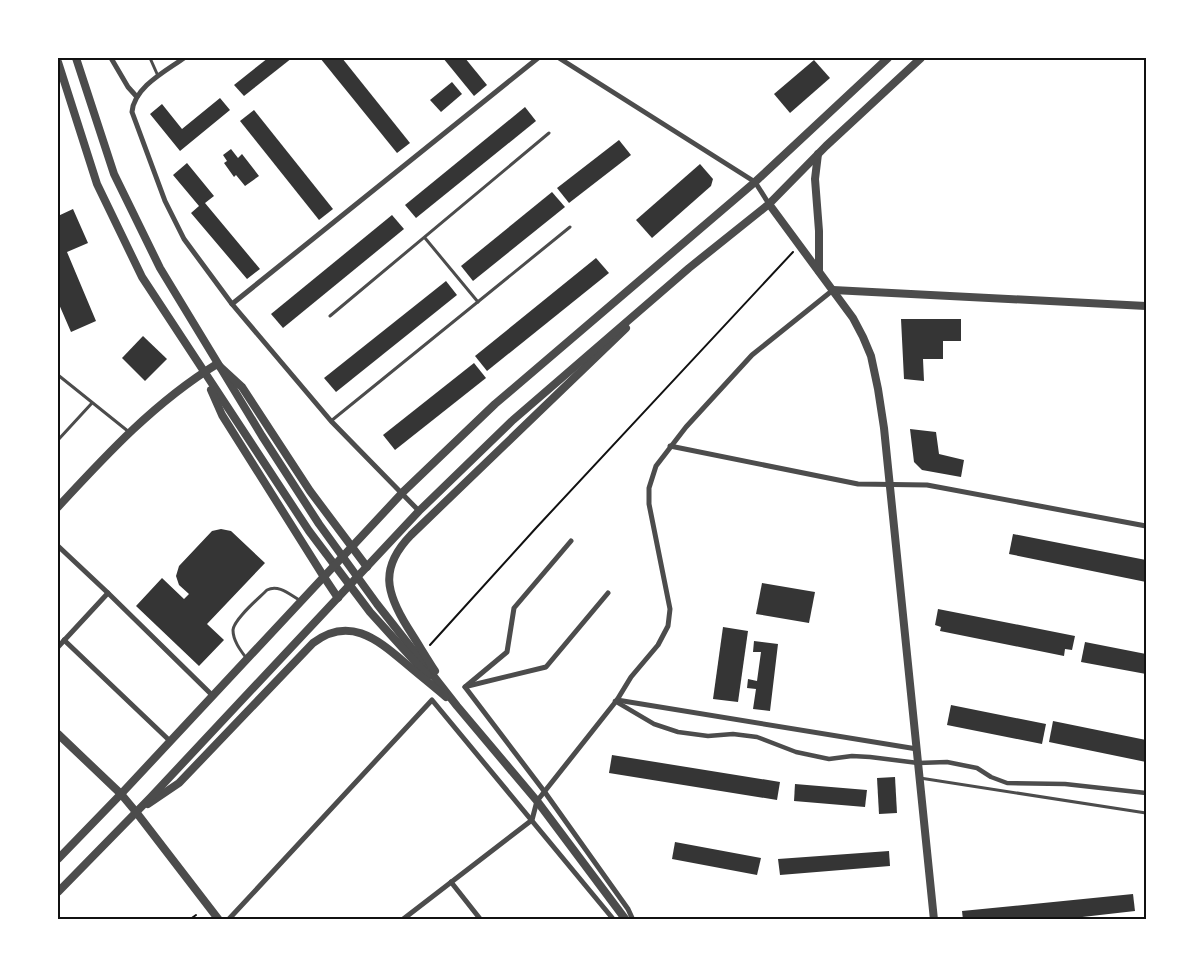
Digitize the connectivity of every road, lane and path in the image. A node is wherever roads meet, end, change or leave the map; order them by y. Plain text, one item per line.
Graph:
1 (76, 58) edge
2 (111, 58) edge
3 (150, 58) edge
4 (184, 58) edge
5 (538, 58) edge
6 (559, 58) edge
7 (888, 58) edge
8 (921, 58) edge
9 (58, 62) edge
10 (159, 76) junction
11 (137, 97) junction
12 (549, 133) dead end
13 (818, 154) junction
14 (755, 182) junction
15 (769, 204) junction
16 (570, 227) dead end
17 (425, 238) junction
18 (800, 245) junction
19 (689, 268) junction
20 (820, 271) junction
21 (833, 290) junction
22 (478, 302) junction
23 (232, 304) junction
24 (1146, 306) edge
25 (330, 316) dead end
26 (217, 364) junction
27 (204, 372) junction
28 (58, 375) edge
29 (92, 403) junction
30 (331, 421) junction
31 (129, 432) junction
32 (58, 440) edge
33 (670, 446) junction
34 (891, 483) junction
35 (403, 492) junction
36 (58, 507) edge
37 (419, 511) junction
38 (1146, 526) edge
39 (571, 541) dead end
40 (58, 546) edge
41 (352, 547) junction
42 (367, 567) junction
43 (324, 577) junction
44 (108, 593) junction
45 (608, 593) dead end
46 (338, 598) junction
47 (301, 601) junction
48 (64, 640) junction
49 (58, 647) edge
50 (424, 653) junction
51 (247, 660) junction
52 (465, 687) junction
53 (213, 696) junction
54 (616, 700) junction
55 (457, 706) junction
56 (58, 734) edge
57 (170, 741) junction
58 (917, 749) junction
59 (918, 763) junction
60 (920, 778) junction
61 (544, 791) junction
62 (1146, 793) edge
63 (121, 794) junction
64 (537, 801) junction
65 (136, 812) junction
66 (1146, 813) edge
67 (532, 820) junction
68 (58, 859) edge
69 (451, 882) junction
70 (58, 892) edge
71 (196, 914) dead end
72 (189, 920) edge
73 (219, 920) edge
74 (228, 920) edge
75 (402, 920) edge
76 (481, 920) edge
77 (614, 920) edge
78 (626, 920) edge
79 (633, 920) edge
80 (934, 920) edge

1 - 26 street
2 - 11 street
3 - 10 lane
4 - 10 street
5 - 23 street
6 - 14 street
7 - 14 street
8 - 13 street
9 - 27 street
10 - 11 street
11 - 23 street
12 - 17 lane
13 - 15 street
13 - 20 street
14 - 15 street
14 - 35 street
15 - 18 street
15 - 19 street
16 - 22 lane
17 - 22 lane
17 - 25 lane
18 - 20 street
18 - 50 path
19 - 37 street
19 - 50 street
20 - 21 street
21 - 24 street
21 - 33 street
21 - 34 street
22 - 30 lane
23 - 30 street
26 - 27 street
26 - 41 street
26 - 55 street
27 - 31 street
27 - 43 street
27 - 55 street
28 - 29 lane
29 - 31 lane
29 - 32 lane
30 - 35 street
31 - 36 street
33 - 34 street
33 - 54 street
34 - 38 street
34 - 58 street
35 - 37 street
35 - 41 street
37 - 42 street
39 - 52 street
40 - 44 street
41 - 42 street
41 - 43 street
42 - 46 street
43 - 46 street
43 - 47 street
44 - 48 street
44 - 53 street
45 - 52 street
46 - 65 street
47 - 51 street
47 - 51 lane
48 - 49 street
48 - 57 street
50 - 55 street
51 - 53 street
52 - 61 street
53 - 57 street
54 - 58 street
54 - 59 street
54 - 61 street
55 - 64 street
55 - 65 street
56 - 63 street
57 - 63 street
58 - 59 street
59 - 60 street
59 - 62 street
60 - 66 lane
60 - 80 street
61 - 64 street
61 - 79 street
63 - 65 street
63 - 68 street
64 - 67 street
64 - 78 street
65 - 70 street
65 - 73 street
67 - 69 street
67 - 74 street
67 - 77 street
69 - 75 street
69 - 76 street
71 - 72 path

